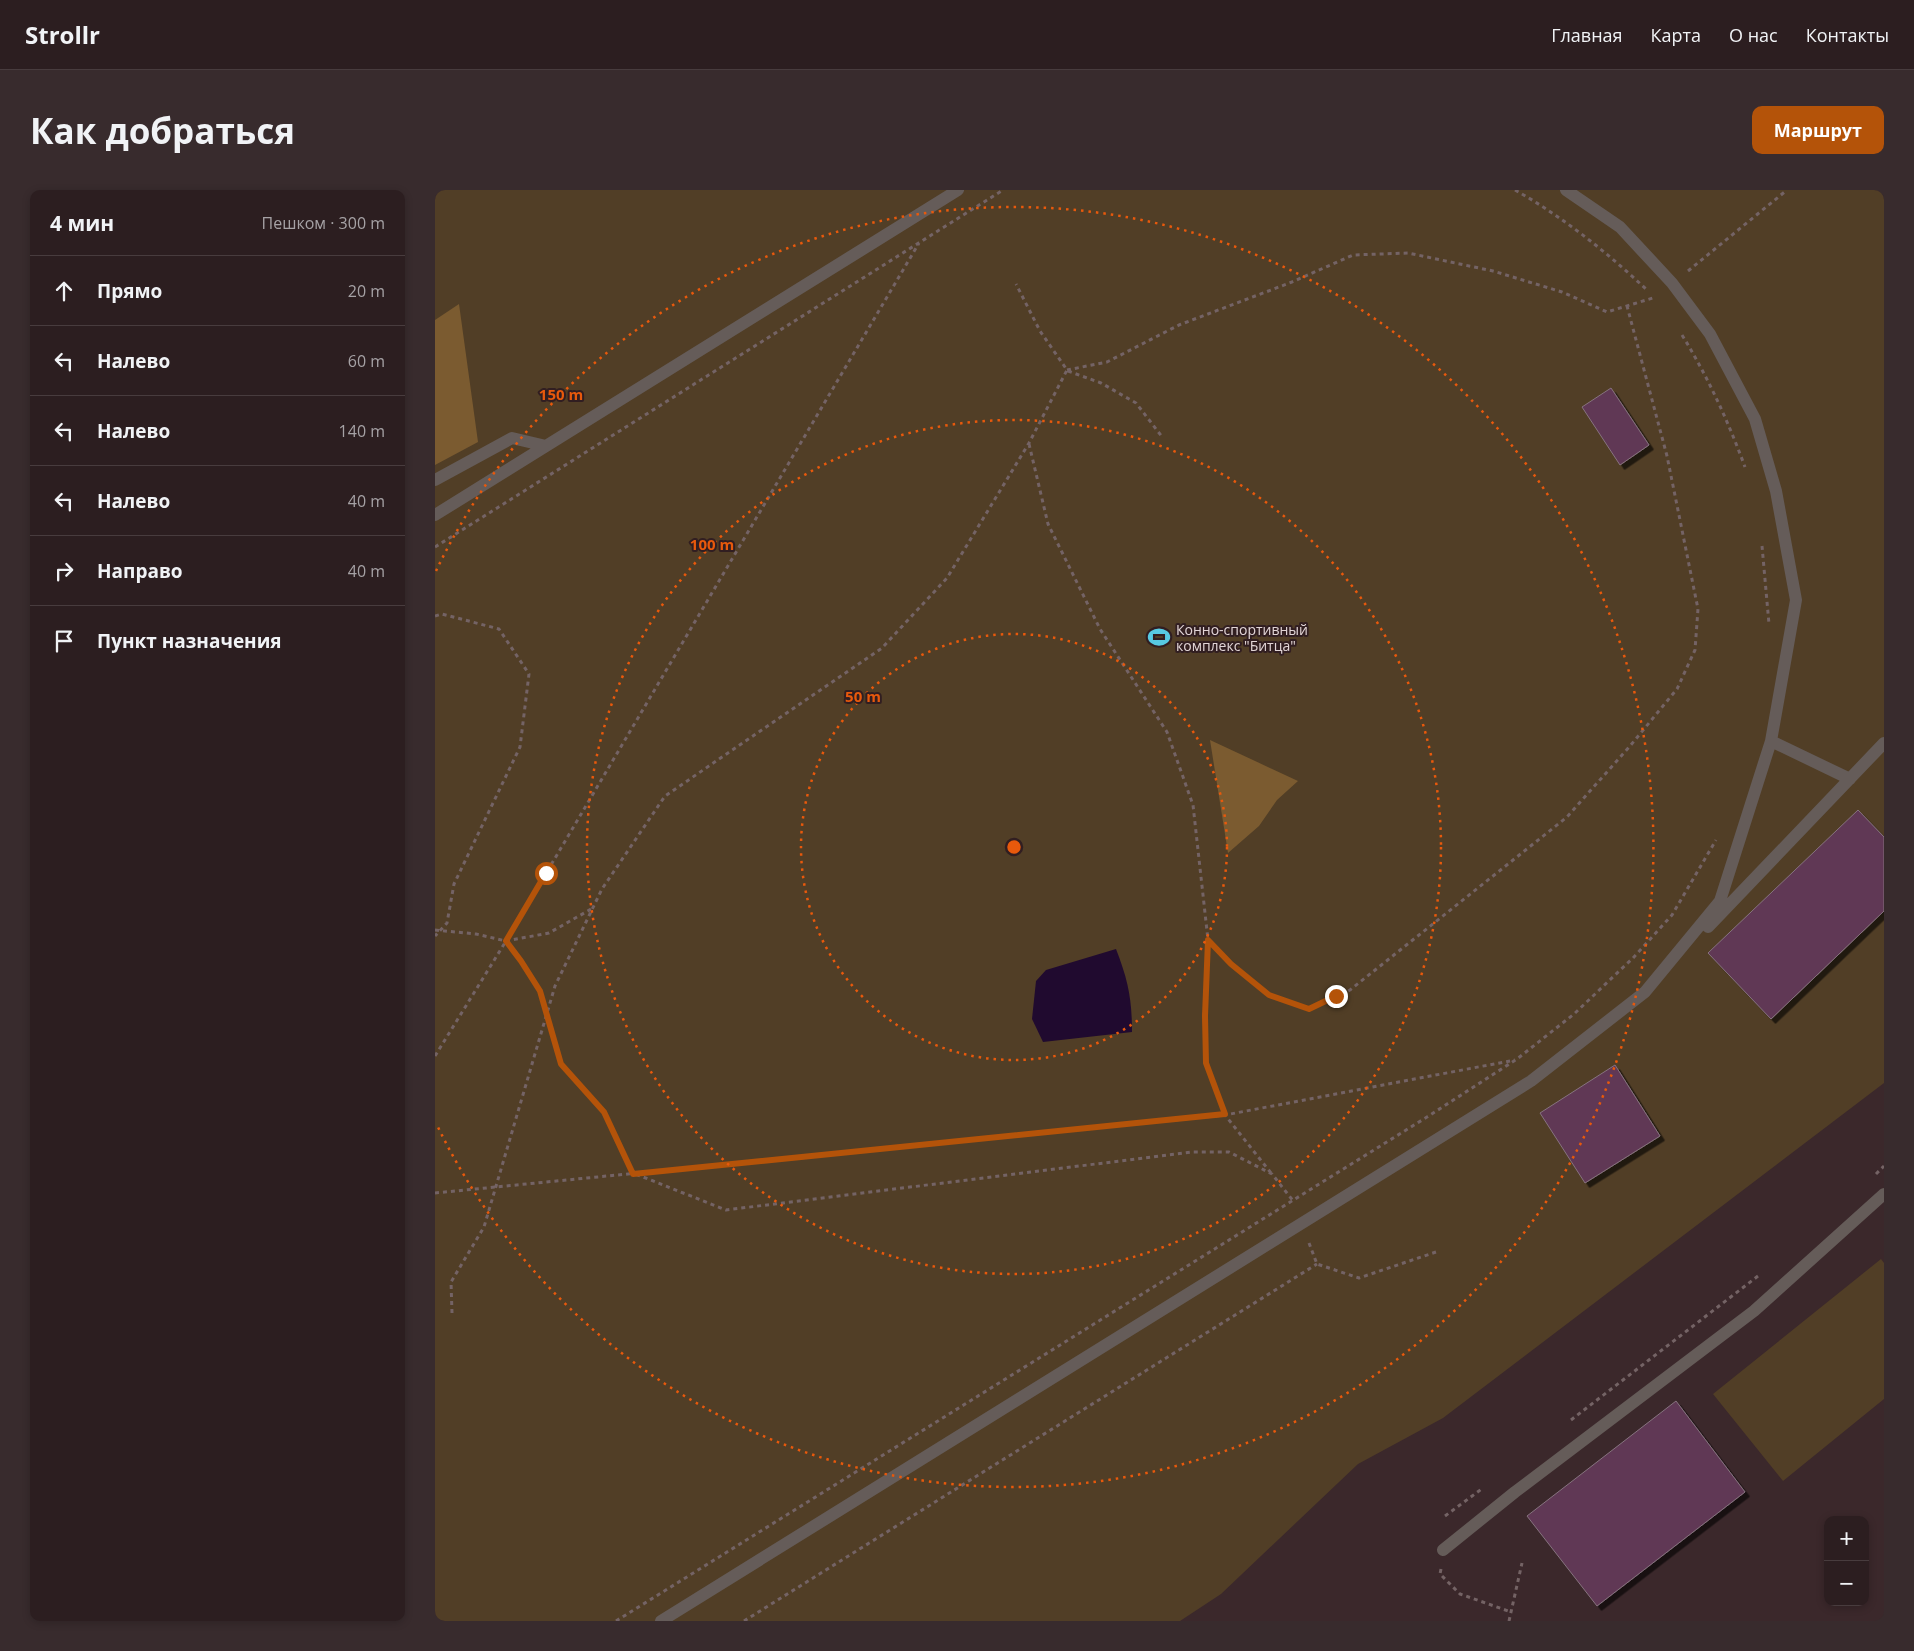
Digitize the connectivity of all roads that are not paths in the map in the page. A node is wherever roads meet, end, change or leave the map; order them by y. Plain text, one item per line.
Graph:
1 (958, 190) edge
2 (1566, 190) edge
3 (546, 446) junction
4 (435, 480) edge
5 (435, 515) edge
6 (1771, 742) junction
7 (1884, 743) edge
8 (1850, 779) junction
9 (1645, 992) junction
10 (1884, 1194) edge
11 (1443, 1550) road end
12 (661, 1621) edge

1 - 3 lane
2 - 6 lane
3 - 4 lane
3 - 5 lane
6 - 8 lane
6 - 9 lane
7 - 8 lane
8 - 9 lane
9 - 12 lane
10 - 11 lane

